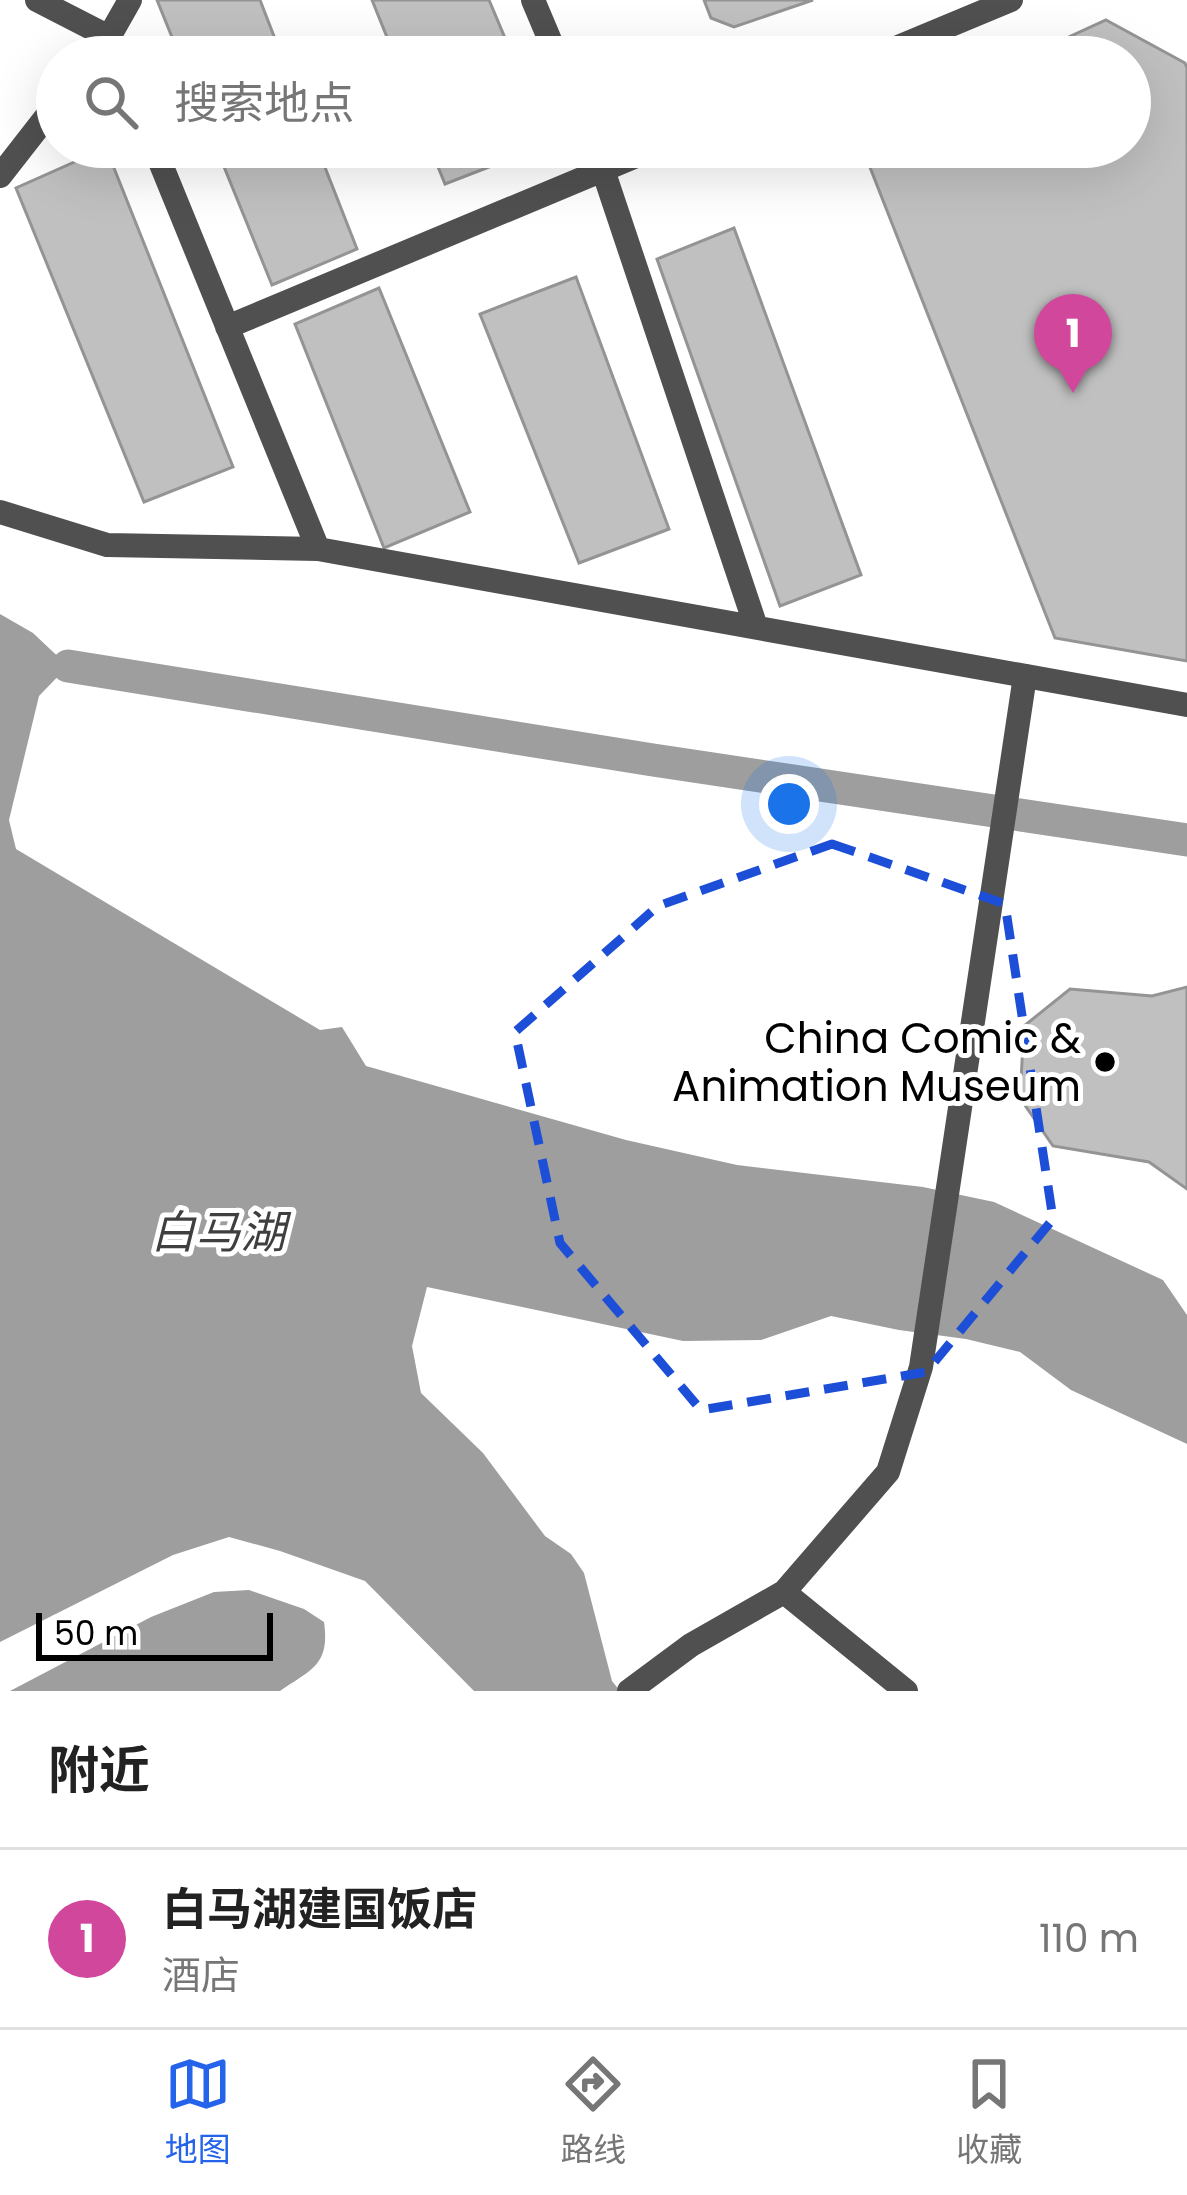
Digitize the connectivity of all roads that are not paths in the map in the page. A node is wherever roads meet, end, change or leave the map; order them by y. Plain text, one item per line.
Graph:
1 (37, 0) edge
2 (130, 0) edge
3 (533, 0) edge
4 (1011, 0) edge
5 (87, 36) edge
6 (113, 36) edge
7 (548, 36) edge
8 (924, 36) edge
9 (36, 130) edge
10 (163, 168) edge
11 (576, 168) edge
12 (601, 168) edge
13 (0, 176) edge
14 (227, 327) junction
15 (0, 512) edge
16 (318, 550) junction
17 (756, 627) junction
18 (1025, 676) junction
19 (1187, 705) edge
20 (784, 1592) junction
21 (629, 1691) edge
22 (906, 1691) edge

1 - 5 street
2 - 6 street
3 - 7 street
4 - 8 street
9 - 13 street
10 - 14 street
11 - 14 street
12 - 17 street
14 - 16 street
15 - 16 street
16 - 17 street
17 - 18 street
18 - 19 street
18 - 20 street
20 - 21 street
20 - 22 street

